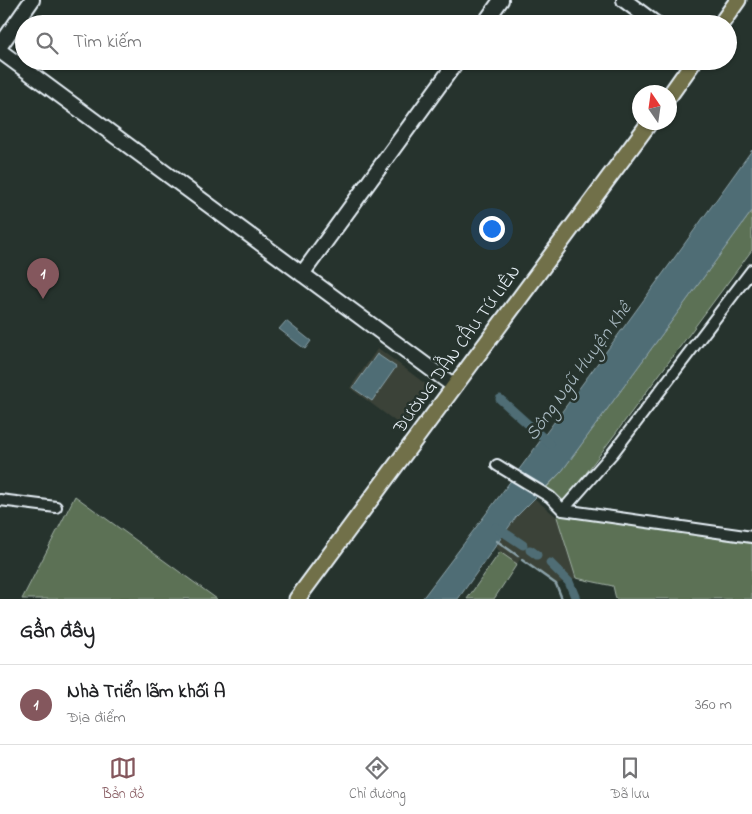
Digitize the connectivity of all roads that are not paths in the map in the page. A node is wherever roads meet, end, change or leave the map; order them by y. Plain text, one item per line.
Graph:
1 (32, 0) edge
2 (501, 0) edge
3 (624, 0) edge
4 (738, 0) edge
5 (22, 15) edge
6 (490, 15) edge
7 (644, 15) edge
8 (727, 15) edge
9 (15, 24) edge
10 (0, 46) edge
11 (0, 52) edge
12 (15, 63) edge
13 (24, 70) edge
14 (450, 70) edge
15 (688, 70) edge
16 (677, 86) edge
17 (644, 130) edge
18 (752, 270) edge
19 (302, 274) junction
20 (454, 386) junction
21 (498, 465) dead end
22 (0, 500) edge
23 (56, 507) dead end
24 (563, 510) junction
25 (752, 537) edge
26 (297, 599) edge

1 - 5 street
2 - 6 street
3 - 7 street
4 - 8 main road
9 - 10 street
11 - 12 street
13 - 19 street
14 - 19 street
15 - 16 main road
17 - 20 main road, ĐƯỜNG DẪN CẦU TỨ LIÊN
18 - 24 street
19 - 20 street
20 - 26 main road, ĐƯỜNG DẪN CẦU TỨ LIÊN
21 - 24 street
22 - 23 street
24 - 25 street

